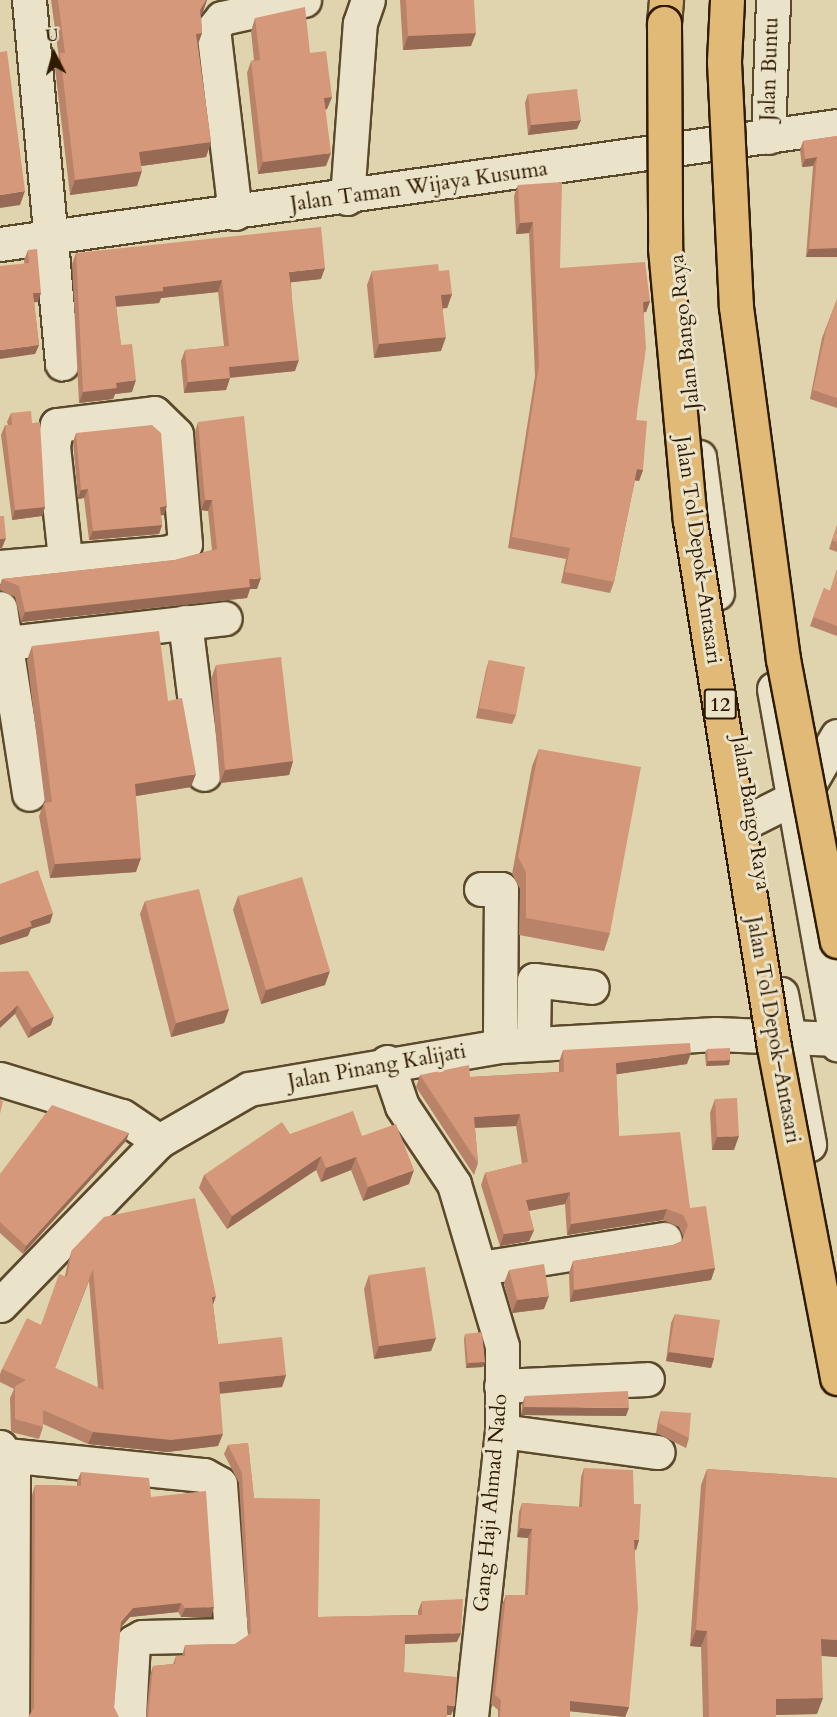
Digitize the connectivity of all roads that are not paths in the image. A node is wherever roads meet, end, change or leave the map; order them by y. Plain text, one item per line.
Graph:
1 (29, 0) edge
2 (304, 0) edge
3 (368, 0) edge
4 (727, 0) edge
5 (773, 0) edge
6 (221, 9) edge
7 (665, 11) edge
8 (837, 126) edge
9 (768, 137) junction
10 (716, 144) junction
11 (674, 150) junction
12 (347, 198) junction
13 (235, 213) junction
14 (49, 238) junction
15 (0, 244) edge
16 (62, 364) dead end
17 (65, 559) junction
18 (0, 567) edge
19 (0, 608) edge
20 (225, 618) dead end
21 (185, 622) junction
22 (8, 643) junction
23 (837, 736) edge
24 (204, 774) dead end
25 (29, 794) dead end
26 (791, 802) junction
27 (752, 819) junction
28 (481, 890) dead end
29 (837, 941) edge
30 (592, 987) dead end
31 (789, 1037) junction
32 (837, 1041) edge
33 (533, 1044) junction
34 (500, 1046) junction
35 (387, 1062) junction
36 (0, 1079) edge
37 (159, 1141) junction
38 (665, 1239) dead end
39 (481, 1268) junction
40 (837, 1293) edge
41 (0, 1305) edge
42 (837, 1378) edge
43 (646, 1379) dead end
44 (501, 1386) junction
45 (502, 1431) junction
46 (3, 1451) edge
47 (658, 1452) dead end
48 (12, 1717) edge
49 (129, 1717) edge
50 (471, 1717) edge

1 - 14 street
2 - 6 street
3 - 12 street
4 - 29 highway, bridge
5 - 9 street, Jalan Buntu
6 - 13 street
7 - 42 highway, Jalan Tol Depok–Antasari / 12, bridge
8 - 9 street, Jalan Taman Wijaya Kusuma
9 - 10 street, Jalan Taman Wijaya Kusuma
10 - 11 street, Jalan Taman Wijaya Kusuma
10 - 26 street, Jalan Bango Raya
11 - 12 street, Jalan Taman Wijaya Kusuma
11 - 27 street, Jalan Bango Raya
12 - 13 street, Jalan Taman Wijaya Kusuma
13 - 14 street, Jalan Taman Wijaya Kusuma
14 - 15 street, Jalan Taman Wijaya Kusuma
14 - 16 street
17 - 17 street
17 - 18 street
19 - 22 street
20 - 21 street
21 - 22 street
21 - 24 street
22 - 25 street
23 - 26 street
26 - 27 street
26 - 32 street, Jalan Bango Raya
27 - 31 street, Jalan Bango Raya
28 - 34 street
30 - 33 street
31 - 32 street, Jalan Pinang Kalijati
31 - 33 street, Jalan Pinang Kalijati
31 - 40 street, Jalan Bango Raya
33 - 34 street, Jalan Pinang Kalijati
34 - 35 street, Jalan Pinang Kalijati
35 - 37 street, Jalan Pinang Kalijati
35 - 39 street, Gang Haji Ahmad Nado
36 - 37 street
37 - 41 street, Jalan Pinang Kalijati
38 - 39 street
39 - 44 street, Gang Haji Ahmad Nado
43 - 44 street
44 - 45 street, Gang Haji Ahmad Nado
45 - 47 street
45 - 50 street, Gang Haji Ahmad Nado
46 - 48 street
46 - 49 street

